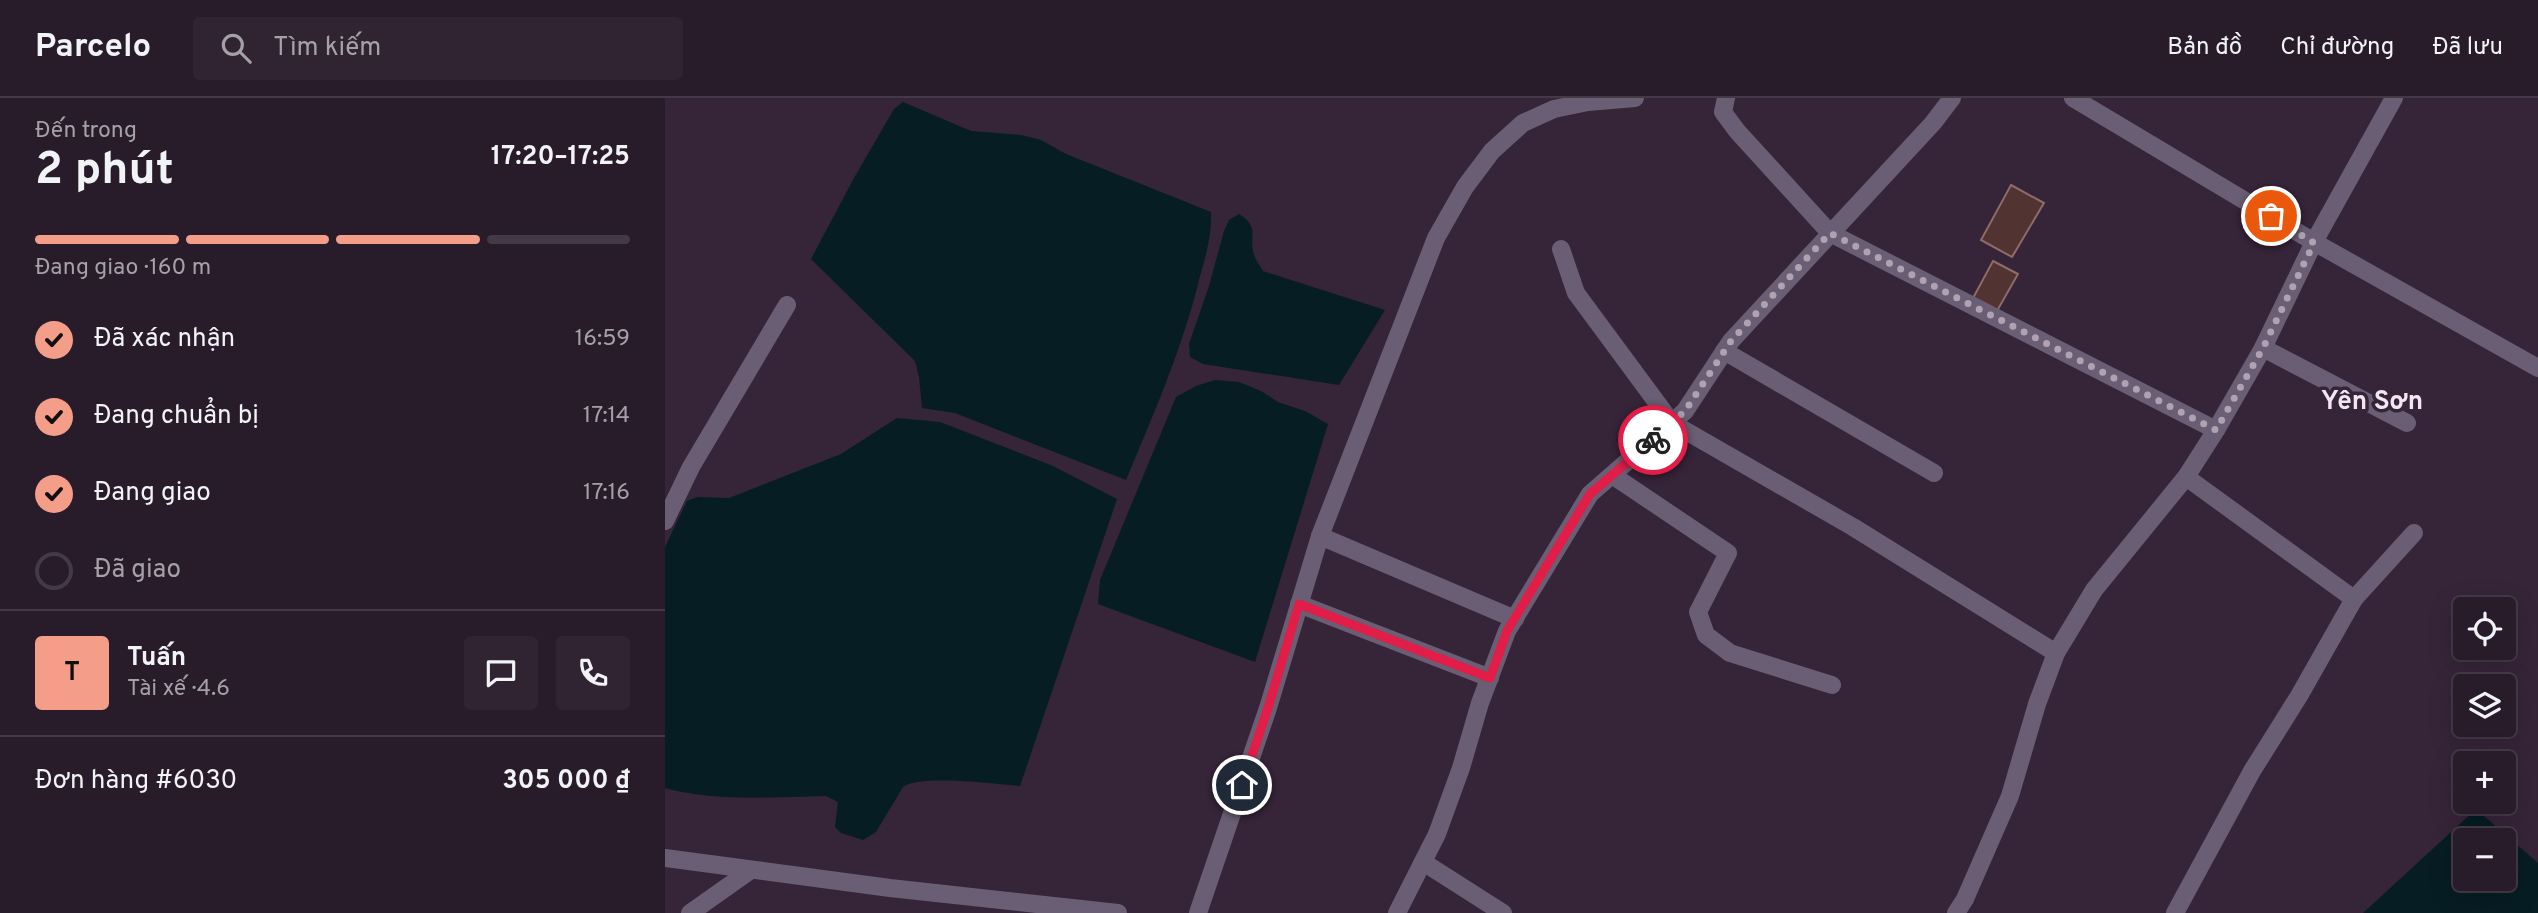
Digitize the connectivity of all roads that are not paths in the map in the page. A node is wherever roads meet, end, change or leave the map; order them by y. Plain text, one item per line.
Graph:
1 (1635, 98) edge
2 (1726, 98) edge
3 (1952, 98) edge
4 (2073, 98) edge
5 (2394, 98) edge
6 (1830, 233) junction
7 (2314, 243) junction
8 (1561, 249) dead end
9 (787, 305) dead end
10 (2263, 348) junction
11 (1724, 351) junction
12 (2538, 368) edge
13 (1672, 423) junction
14 (2407, 423) dead end
15 (2216, 430) junction
16 (1934, 473) dead end
17 (1612, 475) junction
18 (2186, 477) junction
19 (665, 520) edge
20 (2414, 533) dead end
21 (1320, 536) junction
22 (2354, 599) junction
23 (1299, 604) junction
24 (1515, 619) junction
25 (2056, 653) junction
26 (1490, 678) junction
27 (1832, 685) dead end
28 (665, 858) edge
29 (1423, 862) junction
30 (751, 870) junction
31 (690, 913) edge
32 (1118, 913) edge
33 (1198, 913) edge
34 (1397, 913) edge
35 (1503, 913) edge
36 (1956, 913) edge
37 (2175, 913) edge

1 - 21 street
2 - 6 street
3 - 6 street
4 - 7 street
5 - 7 street
6 - 11 street
6 - 15 street
7 - 10 street
7 - 12 street
8 - 13 street
9 - 19 street
10 - 14 street
10 - 15 street
11 - 13 street
11 - 16 street
13 - 17 street
13 - 25 street
15 - 18 street
17 - 24 street
17 - 27 street
18 - 22 street
18 - 25 street
20 - 22 street
21 - 23 street
21 - 24 street
22 - 37 street
23 - 26 street
23 - 33 street
24 - 26 street
25 - 36 street
26 - 29 street
28 - 30 street
29 - 34 street
29 - 35 street
30 - 31 street
30 - 32 street

